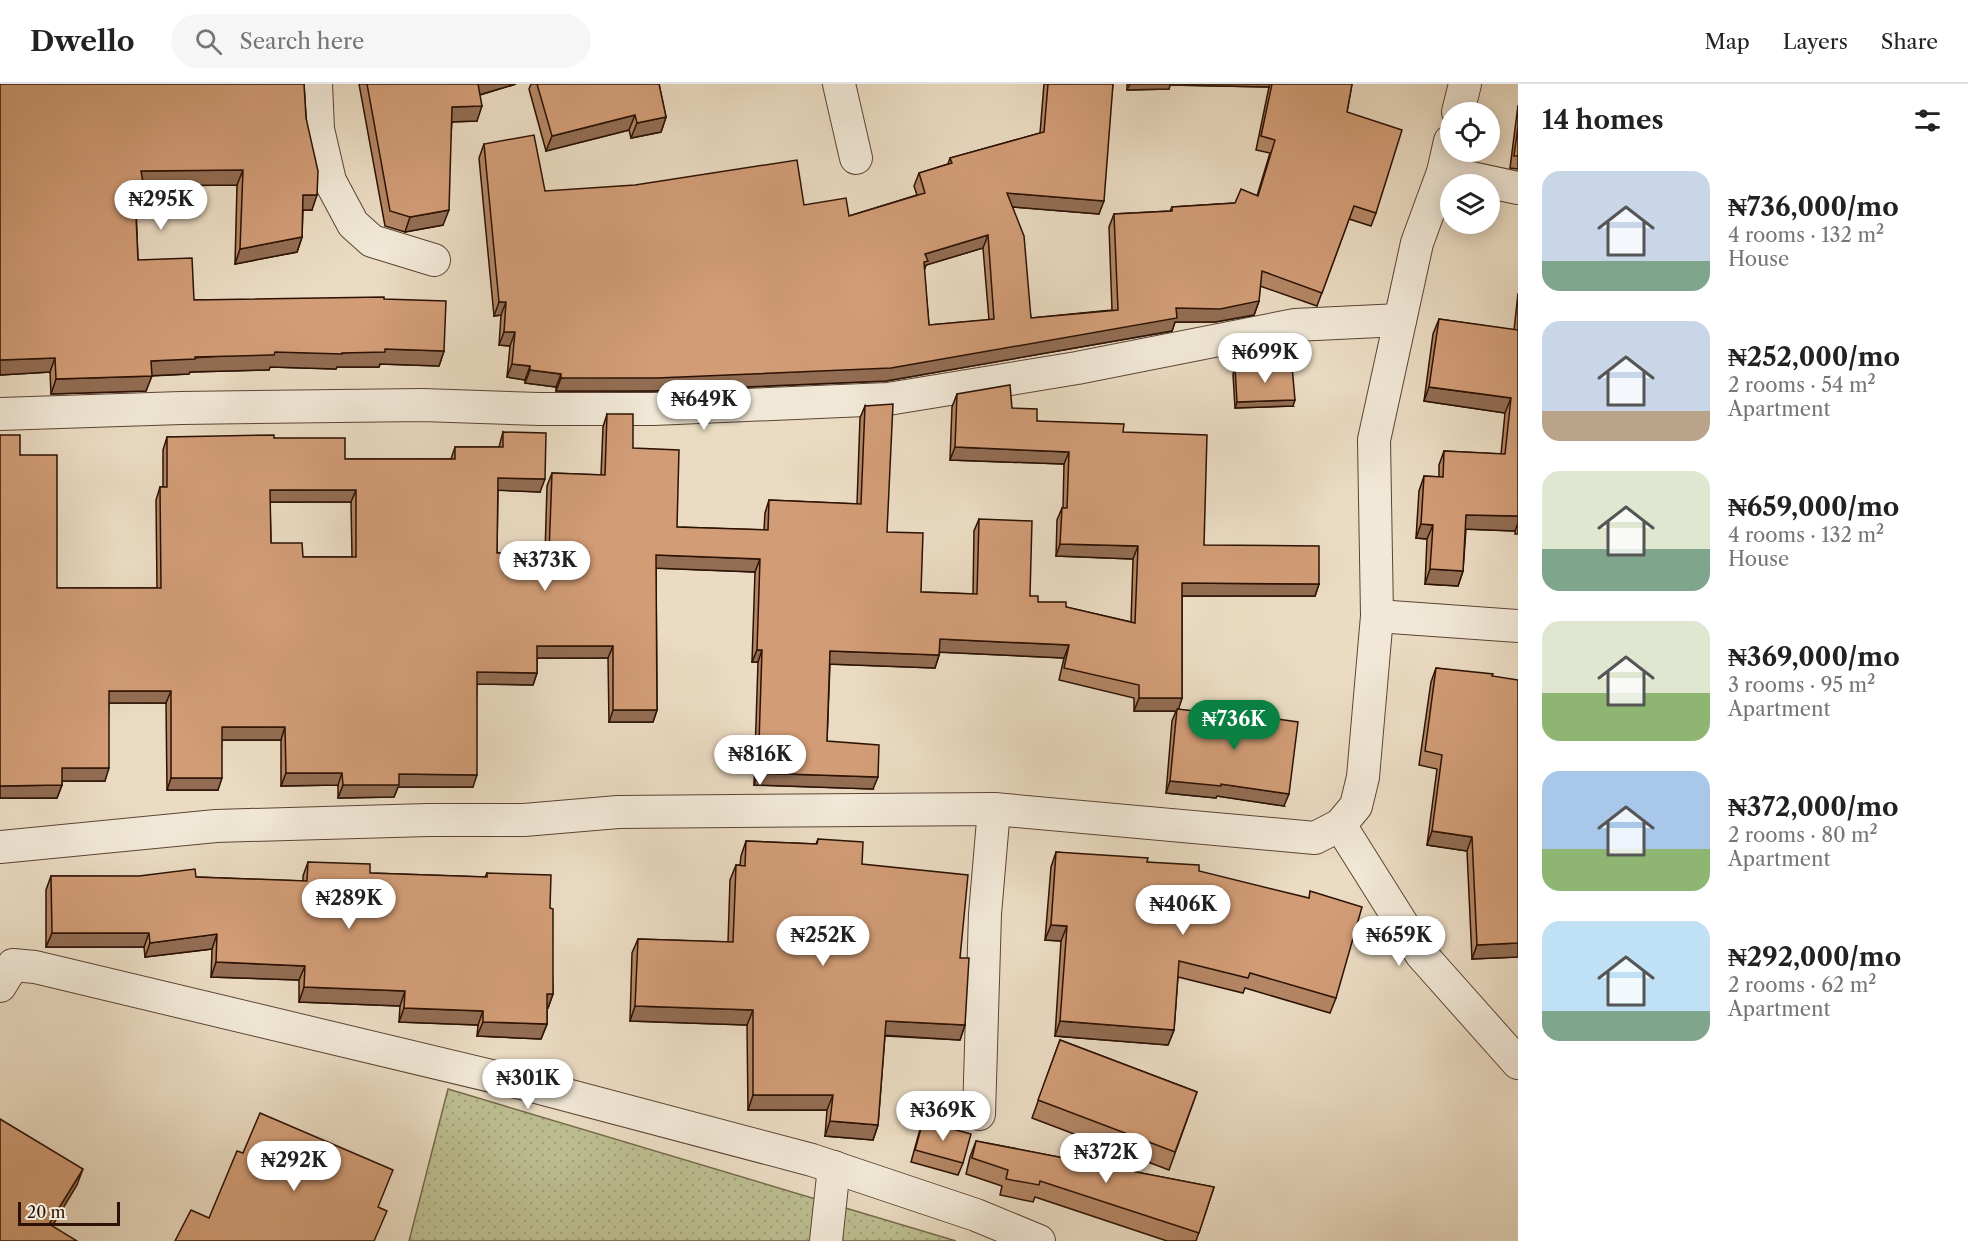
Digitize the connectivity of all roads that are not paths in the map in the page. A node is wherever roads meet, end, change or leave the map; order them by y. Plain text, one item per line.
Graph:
1 (316, 84) edge
2 (839, 84) edge
3 (1465, 84) edge
4 (1460, 102) edge
5 (856, 158) dead end
6 (1445, 162) edge
7 (1443, 172) junction
8 (1518, 188) edge
9 (434, 260) dead end
10 (1400, 320) junction
11 (0, 414) edge
12 (1377, 616) junction
13 (1518, 626) edge
14 (994, 809) junction
15 (1340, 825) junction
16 (0, 847) edge
17 (0, 986) edge
18 (1518, 1063) edge
19 (979, 1114) dead end
20 (834, 1167) junction
21 (826, 1241) edge
22 (1039, 1241) edge

1 - 9 street
2 - 5 street
3 - 4 street
6 - 7 street
7 - 8 street
7 - 10 street
10 - 11 street
10 - 12 street
12 - 13 street
12 - 15 street
14 - 15 street
14 - 16 street
14 - 19 street
15 - 18 street
17 - 20 street
20 - 21 street
20 - 22 street

